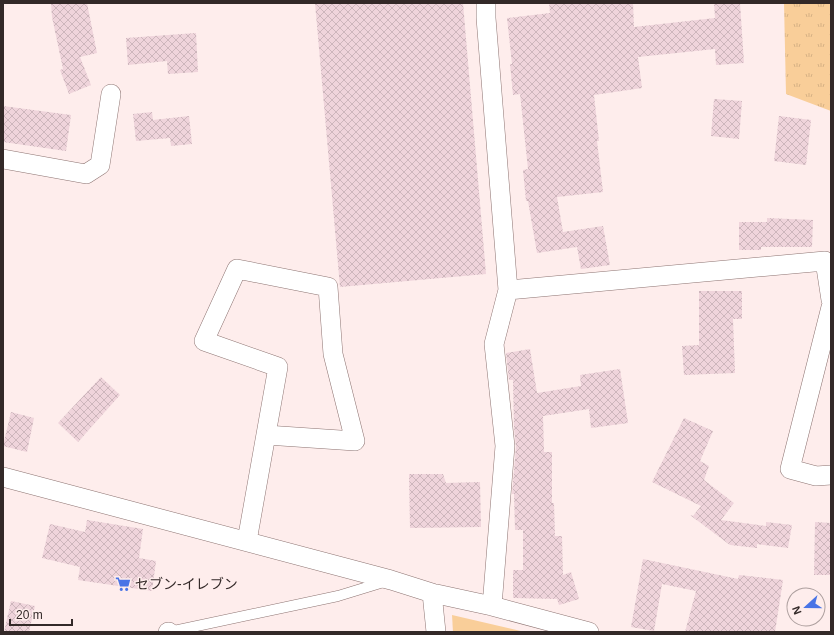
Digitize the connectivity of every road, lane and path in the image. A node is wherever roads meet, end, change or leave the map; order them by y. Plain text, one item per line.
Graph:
1 (486, 3) edge
2 (112, 94) dead end
3 (3, 159) edge
4 (508, 290) junction
5 (831, 300) edge
6 (831, 307) edge
7 (266, 435) junction
8 (831, 475) edge
9 (3, 477) edge
10 (247, 541) junction
11 (391, 580) junction
12 (432, 593) junction
13 (492, 606) junction
14 (168, 632) edge
15 (436, 632) edge
16 (589, 632) edge

1 - 4 street
2 - 3 street
4 - 5 street
4 - 13 street
6 - 8 street
7 - 7 street
7 - 10 street
9 - 10 street
10 - 11 street
11 - 12 street
11 - 14 lane
12 - 13 street
12 - 15 street
13 - 16 street

